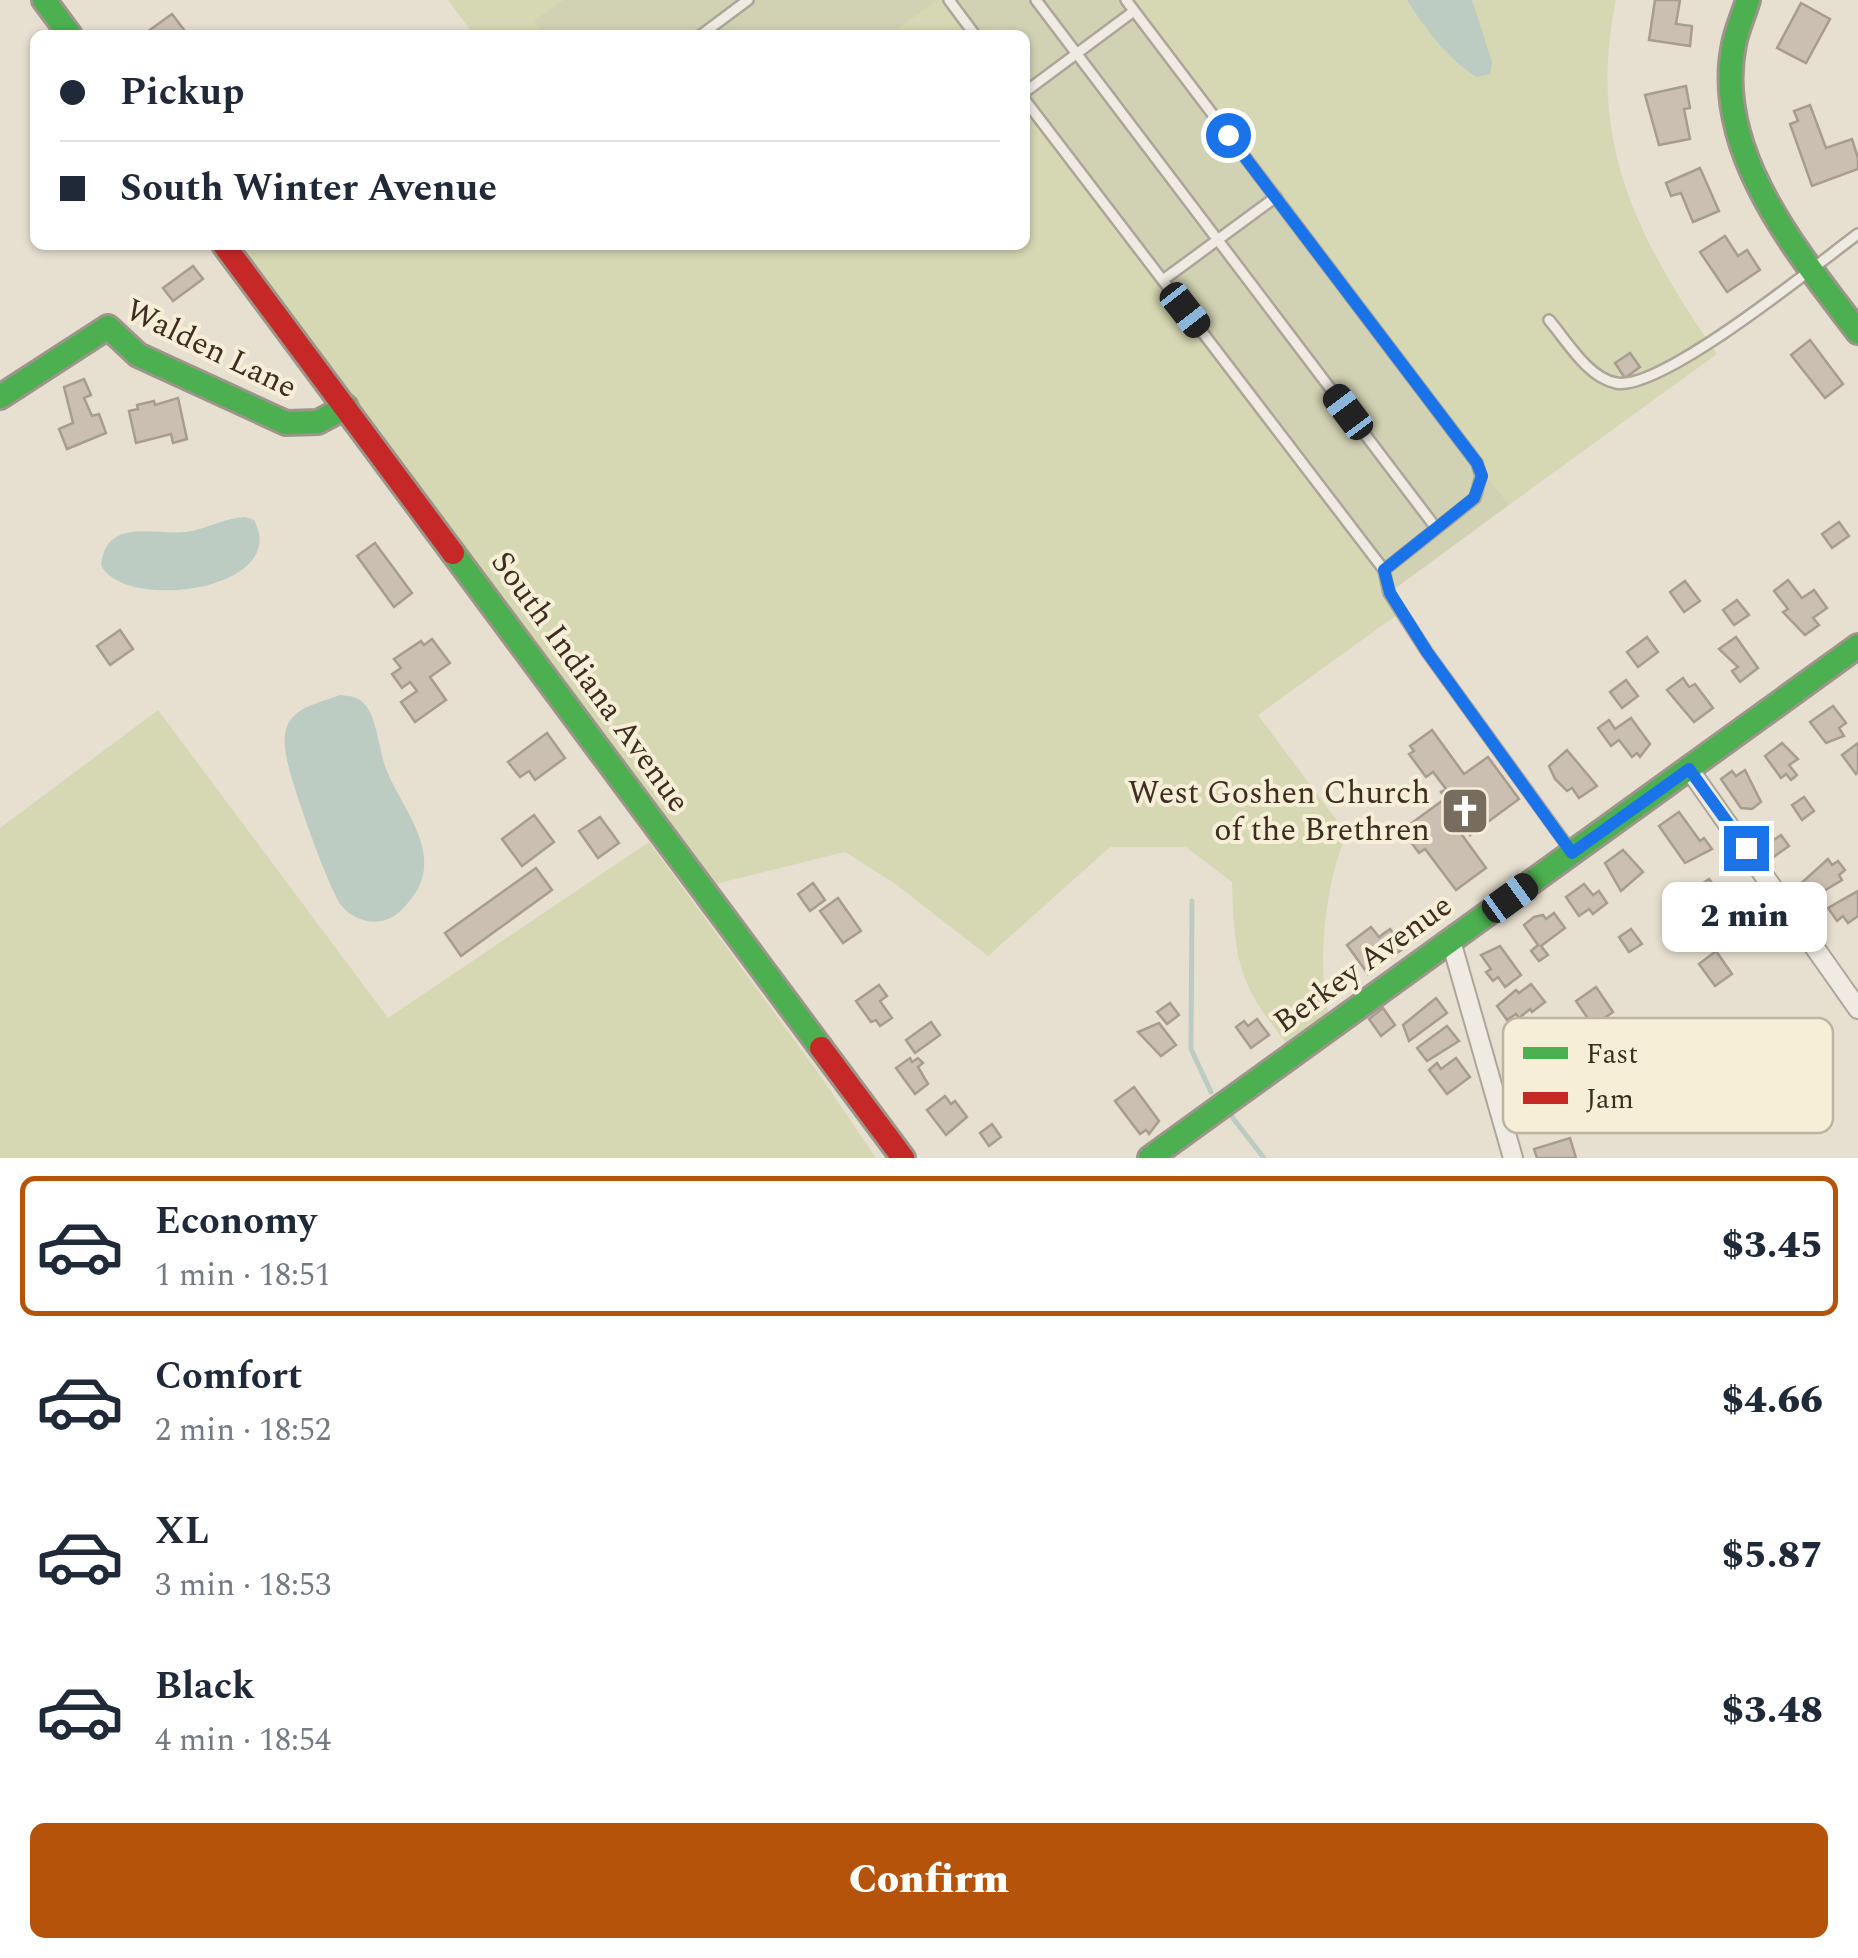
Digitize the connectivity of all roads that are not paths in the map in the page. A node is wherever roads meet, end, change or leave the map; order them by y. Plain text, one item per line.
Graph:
1 (44, 0) edge
2 (748, 0) edge
3 (949, 0) edge
4 (1036, 0) edge
5 (1126, 0) edge
6 (1748, 0) edge
7 (1134, 10) junction
8 (66, 30) edge
9 (708, 30) edge
10 (972, 30) edge
11 (1076, 53) junction
12 (1030, 88) edge
13 (1030, 107) edge
14 (1276, 197) junction
15 (1858, 234) edge
16 (1218, 239) junction
17 (228, 250) edge
18 (1811, 269) junction
19 (1163, 280) junction
20 (1549, 320) dead end
21 (1858, 332) edge
22 (0, 397) edge
23 (346, 407) junction
24 (1436, 528) junction
25 (1384, 570) junction
26 (1858, 646) edge
27 (1689, 769) junction
28 (1572, 853) junction
29 (1450, 942) junction
30 (1858, 1009) edge
31 (1503, 1124) edge
32 (1506, 1133) edge
33 (902, 1158) edge
34 (1150, 1158) edge
35 (1513, 1158) edge

1 - 8 street
2 - 9 lane
3 - 10 lane
4 - 11 lane
5 - 7 lane
6 - 18 street
7 - 11 lane
7 - 14 lane
11 - 12 lane
11 - 16 lane
13 - 19 lane
14 - 16 lane
14 - 24 lane
15 - 18 lane
16 - 19 lane
16 - 24 lane
17 - 23 street, South Indiana Avenue
18 - 20 lane
18 - 21 street
19 - 25 lane
22 - 23 street, Walden Lane
23 - 33 street, South Indiana Avenue
24 - 25 lane
25 - 28 lane
26 - 27 street, Berkey Avenue
27 - 28 street, Berkey Avenue
27 - 30 street
28 - 29 street, Berkey Avenue
29 - 31 street
29 - 34 street, Berkey Avenue
32 - 35 street

